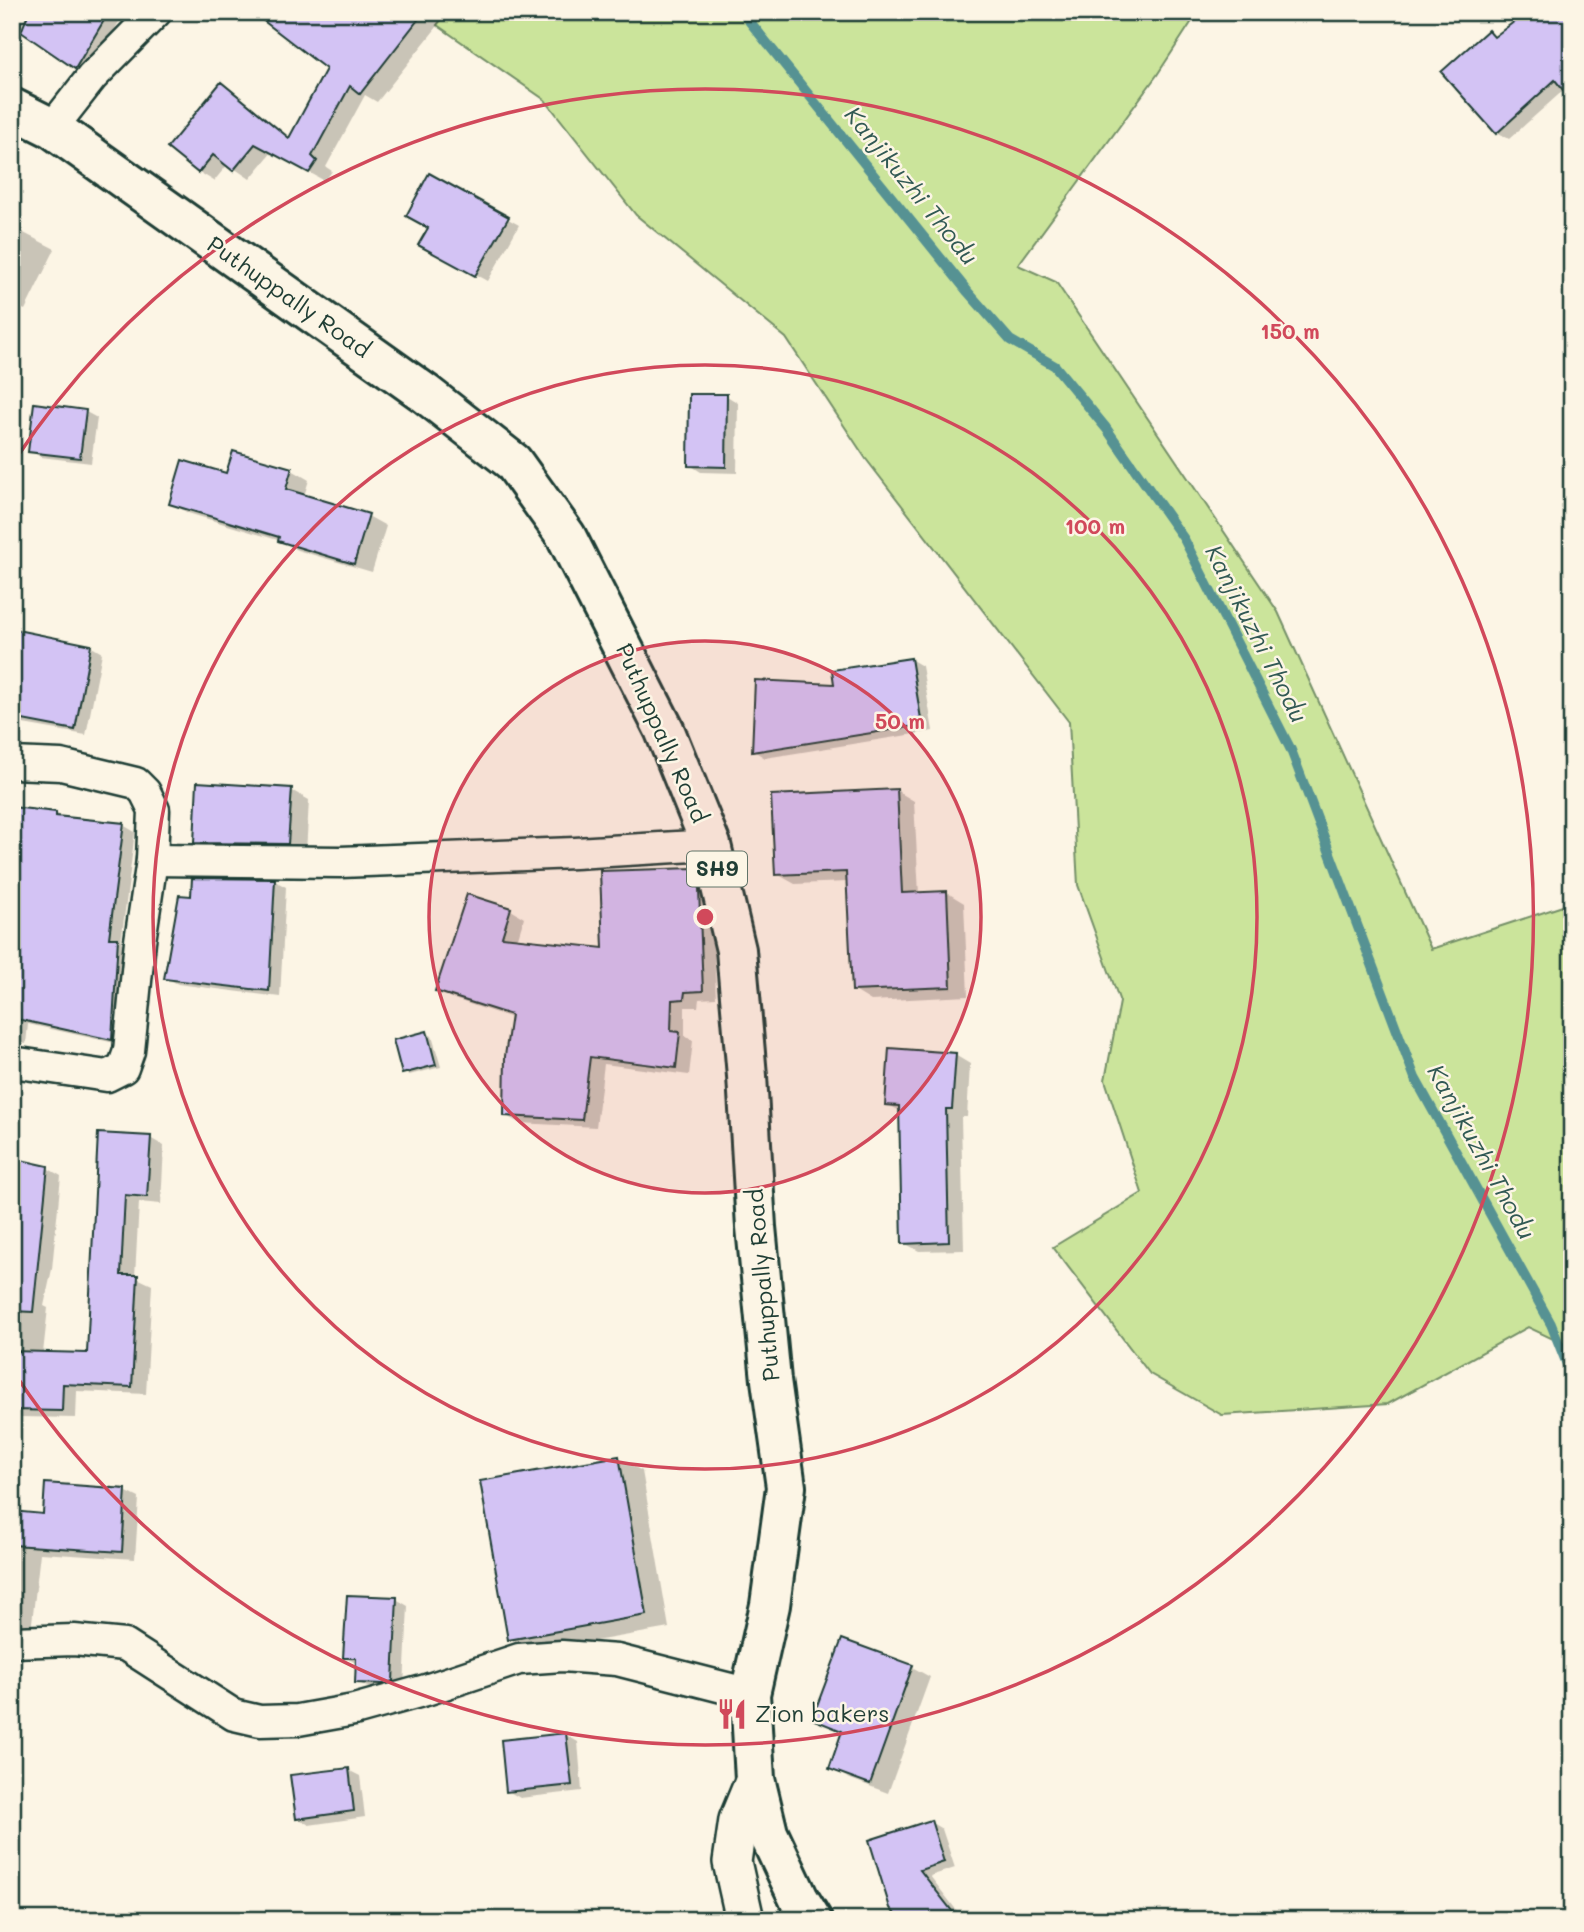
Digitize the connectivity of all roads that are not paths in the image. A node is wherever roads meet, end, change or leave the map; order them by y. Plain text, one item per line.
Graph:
1 (156, 12) edge
2 (12, 108) edge
3 (52, 128) junction
4 (12, 763) edge
5 (711, 845) junction
6 (152, 860) junction
7 (12, 1062) edge
8 (12, 1642) edge
9 (750, 1694) junction
10 (755, 1779) junction
11 (745, 1920) edge
12 (812, 1920) edge

1 - 3 street
2 - 3 main road, Puthuppally Road / SH9
3 - 5 main road, Puthuppally Road / SH9
4 - 6 street
5 - 6 street
5 - 9 main road, Puthuppally Road / SH9
6 - 7 street
8 - 9 street
9 - 10 main road, Puthuppally Road / SH9
10 - 11 street
10 - 12 main road, Puthuppally Road / SH9

